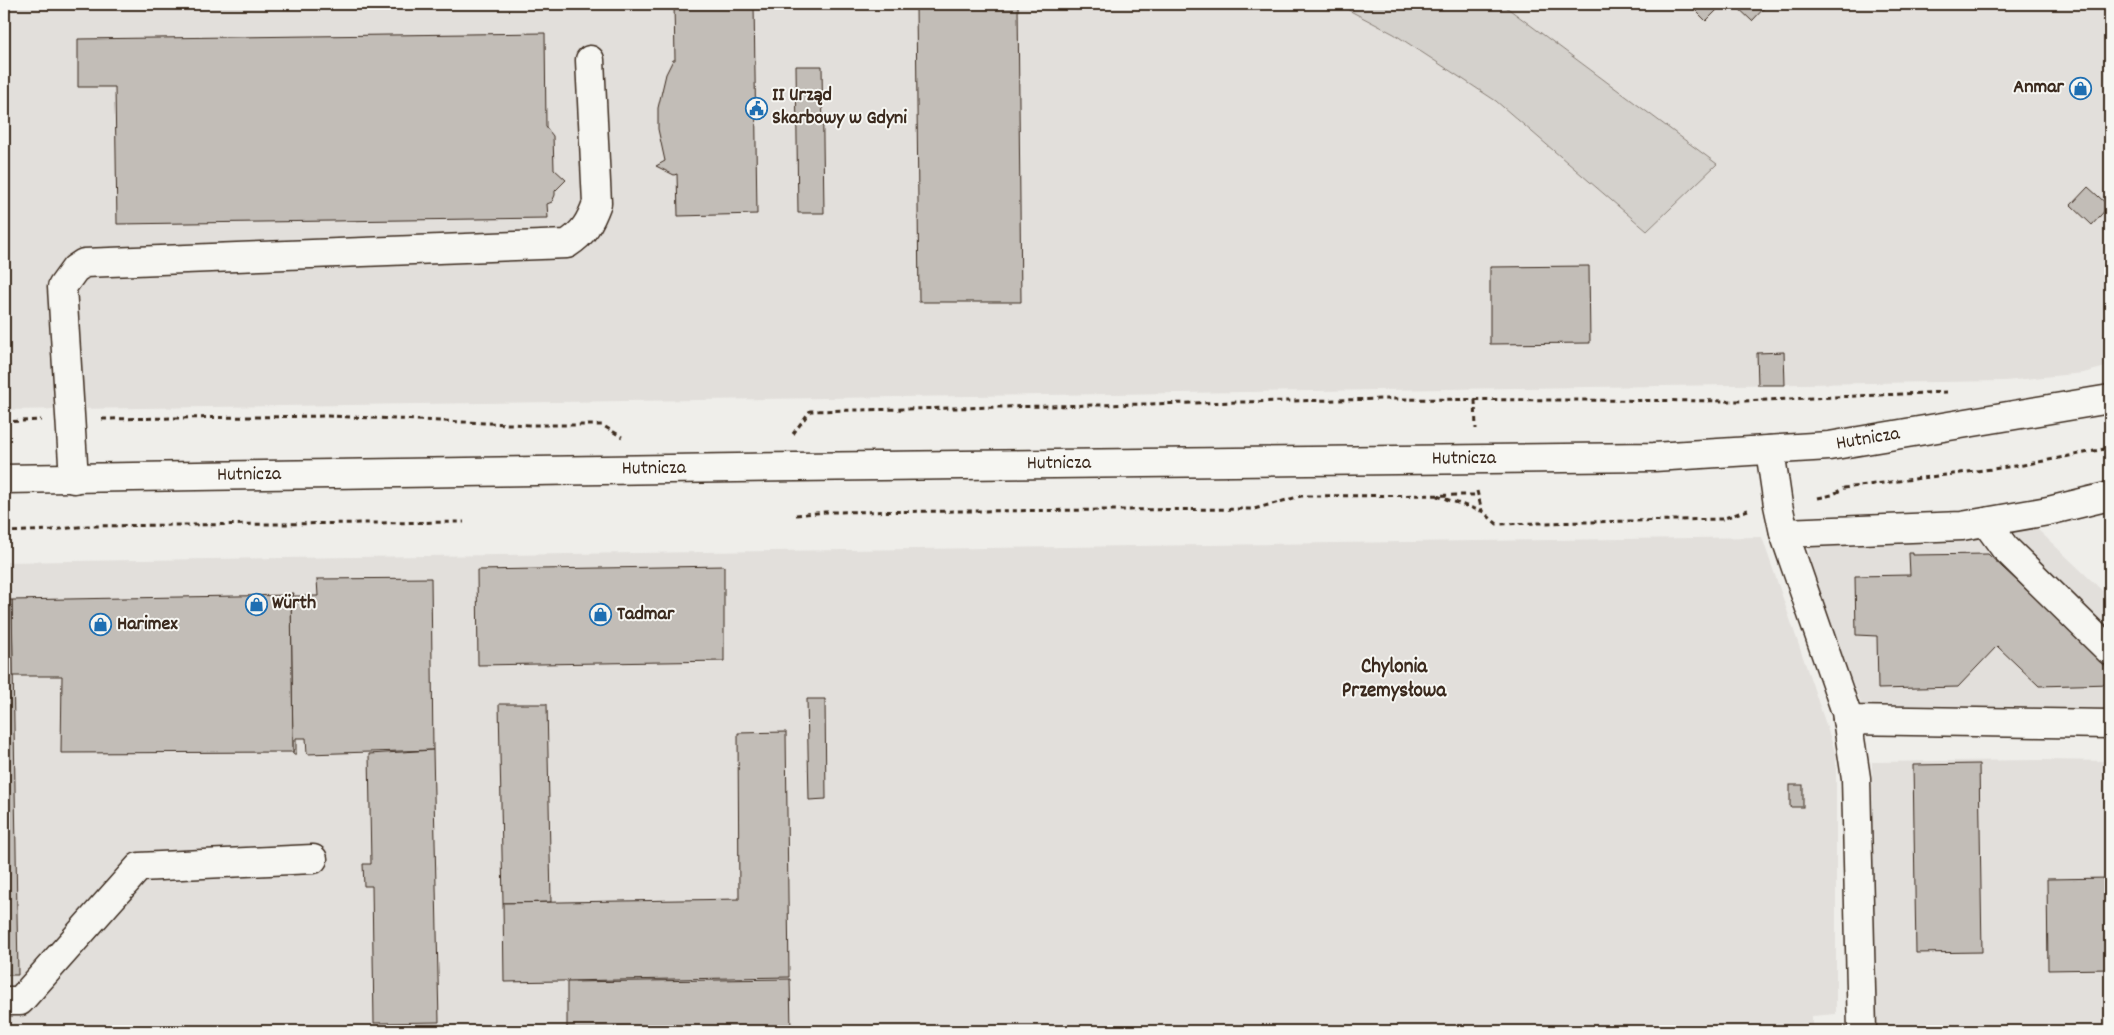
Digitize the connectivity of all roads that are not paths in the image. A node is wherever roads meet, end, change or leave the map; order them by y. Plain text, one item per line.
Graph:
1 (590, 60) dead end
2 (2110, 399) edge
3 (1770, 450) junction
4 (4, 479) edge
5 (74, 480) junction
6 (2110, 496) edge
7 (1986, 522) junction
8 (1784, 533) junction
9 (2110, 651) edge
10 (1847, 720) junction
11 (2110, 724) edge
12 (313, 859) dead end
13 (4, 1001) edge
14 (1862, 1031) edge

1 - 5 main road
2 - 3 main road, Hutnicza
3 - 5 main road, Hutnicza
3 - 8 main road
4 - 5 main road, Hutnicza
6 - 7 main road
7 - 8 main road
7 - 9 main road
8 - 10 main road
10 - 11 main road
10 - 14 main road
12 - 13 main road

